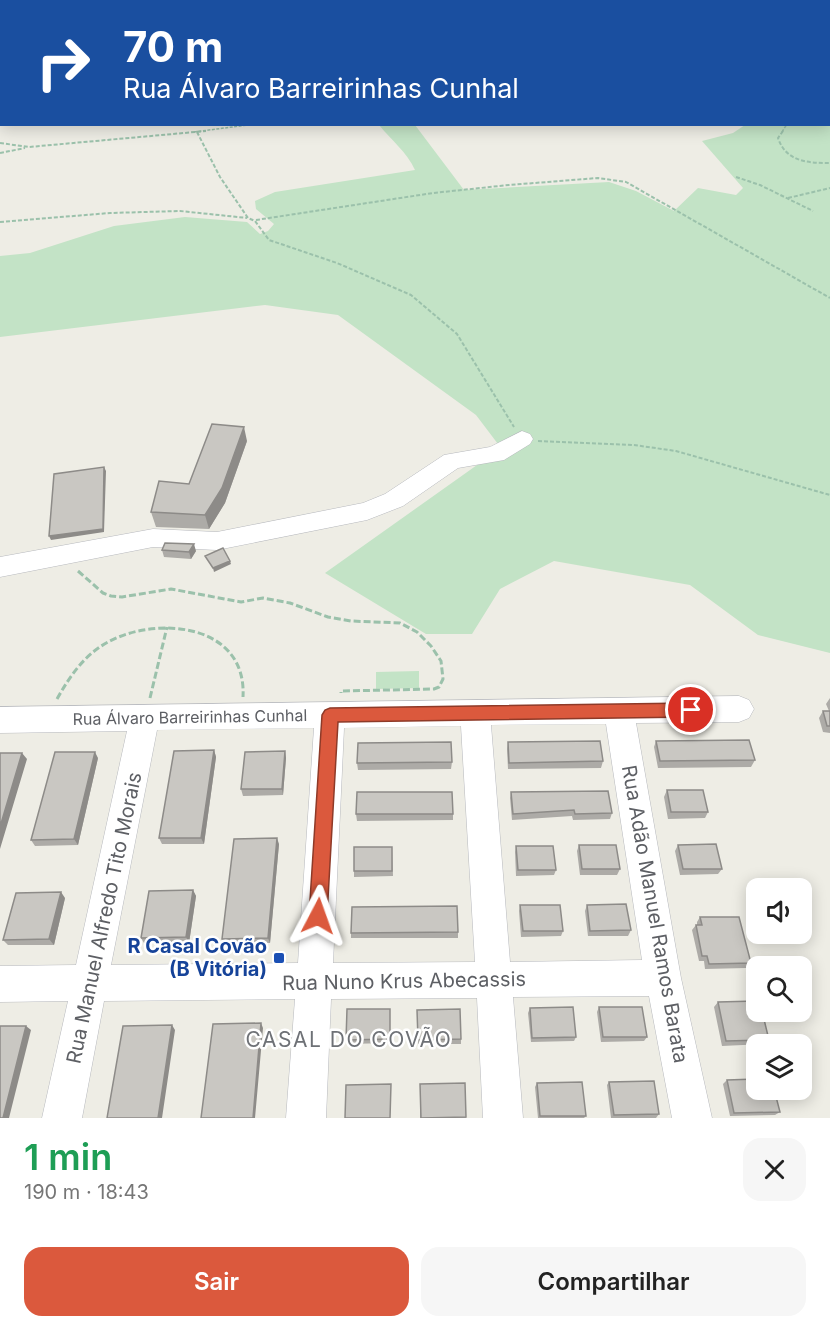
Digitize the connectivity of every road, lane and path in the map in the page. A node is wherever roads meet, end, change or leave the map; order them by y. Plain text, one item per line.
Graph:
1 (240, 126) edge
2 (786, 126) edge
3 (197, 132) junction
4 (0, 143) edge
5 (29, 147) junction
6 (0, 153) edge
7 (830, 163) edge
8 (735, 177) dead end
9 (830, 188) edge
10 (788, 198) junction
11 (813, 211) dead end
12 (248, 218) junction
13 (255, 220) junction
14 (0, 222) edge
15 (830, 298) edge
16 (522, 439) junction
17 (830, 495) edge
18 (57, 556) junction
19 (0, 567) edge
20 (167, 627) junction
21 (739, 709) dead end
22 (619, 711) junction
23 (475, 713) junction
24 (335, 715) junction
25 (240, 717) junction
26 (145, 718) junction
27 (51, 719) junction
28 (0, 720) edge
29 (663, 978) junction
30 (494, 981) junction
31 (314, 982) junction
32 (91, 983) junction
33 (0, 984) edge
34 (62, 1118) edge
35 (306, 1118) edge
36 (503, 1118) edge
37 (692, 1118) edge

1 - 3 path
2 - 7 path
3 - 5 path
3 - 12 path
4 - 5 path
5 - 6 path
8 - 10 path
9 - 10 path
10 - 11 path
12 - 13 path
12 - 14 path
13 - 15 path
13 - 16 path
16 - 17 path
16 - 18 street
18 - 19 street
18 - 24 path
20 - 25 path
20 - 26 path
20 - 27 path
21 - 22 street, Rua Álvaro Barreirinhas Cunhal
22 - 23 street, Rua Álvaro Barreirinhas Cunhal
22 - 29 street, Rua Adão Manuel Ramos Barata
23 - 24 street, Rua Álvaro Barreirinhas Cunhal
23 - 30 street
24 - 25 street, Rua Álvaro Barreirinhas Cunhal
24 - 31 street
25 - 26 street, Rua Álvaro Barreirinhas Cunhal
26 - 27 street, Rua Álvaro Barreirinhas Cunhal
26 - 32 street, Rua Manuel Alfredo Tito Morais
27 - 28 street, Rua Álvaro Barreirinhas Cunhal
29 - 30 street, Rua Nuno Krus Abecassis
29 - 37 street, Rua Adão Manuel Ramos Barata
30 - 31 street, Rua Nuno Krus Abecassis
30 - 36 street
31 - 32 street, Rua Nuno Krus Abecassis
31 - 35 street
32 - 33 street, Rua Nuno Krus Abecassis
32 - 34 street, Rua Manuel Alfredo Tito Morais

